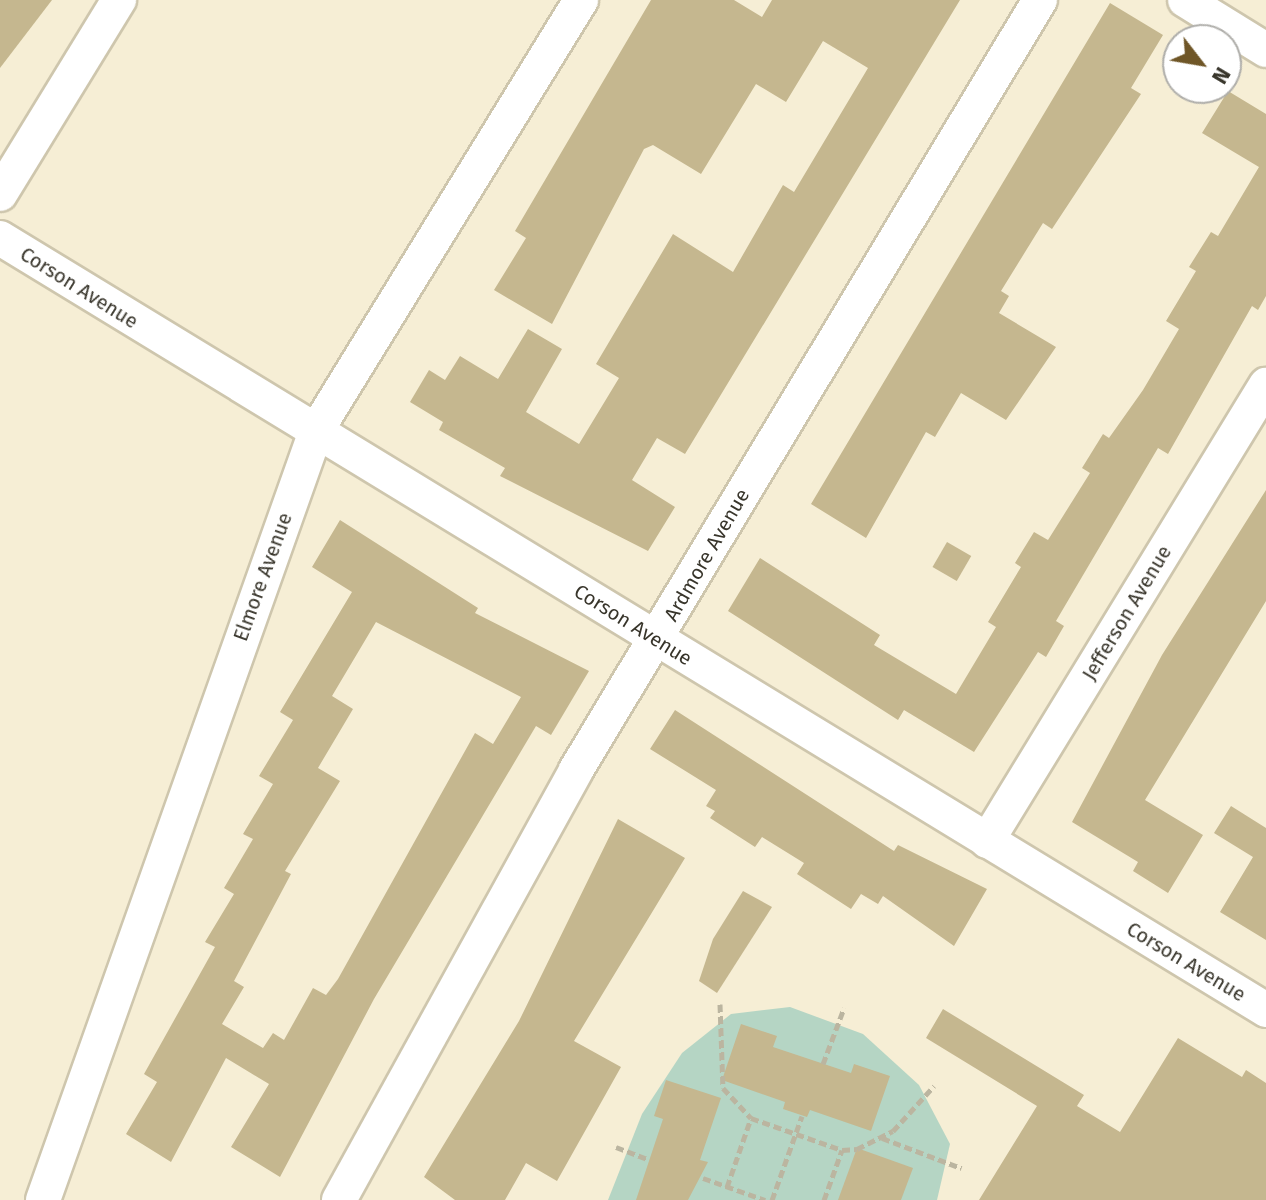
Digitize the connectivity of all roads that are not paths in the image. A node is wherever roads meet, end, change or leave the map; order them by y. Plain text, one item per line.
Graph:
1 (119, 0) edge
2 (581, 0) edge
3 (1040, 0) edge
4 (1185, 0) edge
5 (1266, 50) edge
6 (0, 194) edge
7 (0, 238) edge
8 (1266, 385) edge
9 (316, 431) junction
10 (657, 640) junction
11 (987, 841) junction
12 (1266, 1010) edge
13 (43, 1200) edge
14 (339, 1200) edge

1 - 6 street
2 - 9 street, Elmore Avenue
3 - 10 street, Ardmore Avenue
4 - 5 street
7 - 9 street, Corson Avenue
8 - 11 street, Jefferson Avenue
9 - 10 street, Corson Avenue
9 - 13 street, Elmore Avenue
10 - 11 street, Corson Avenue
10 - 14 street, Ardmore Avenue
11 - 12 street, Corson Avenue

